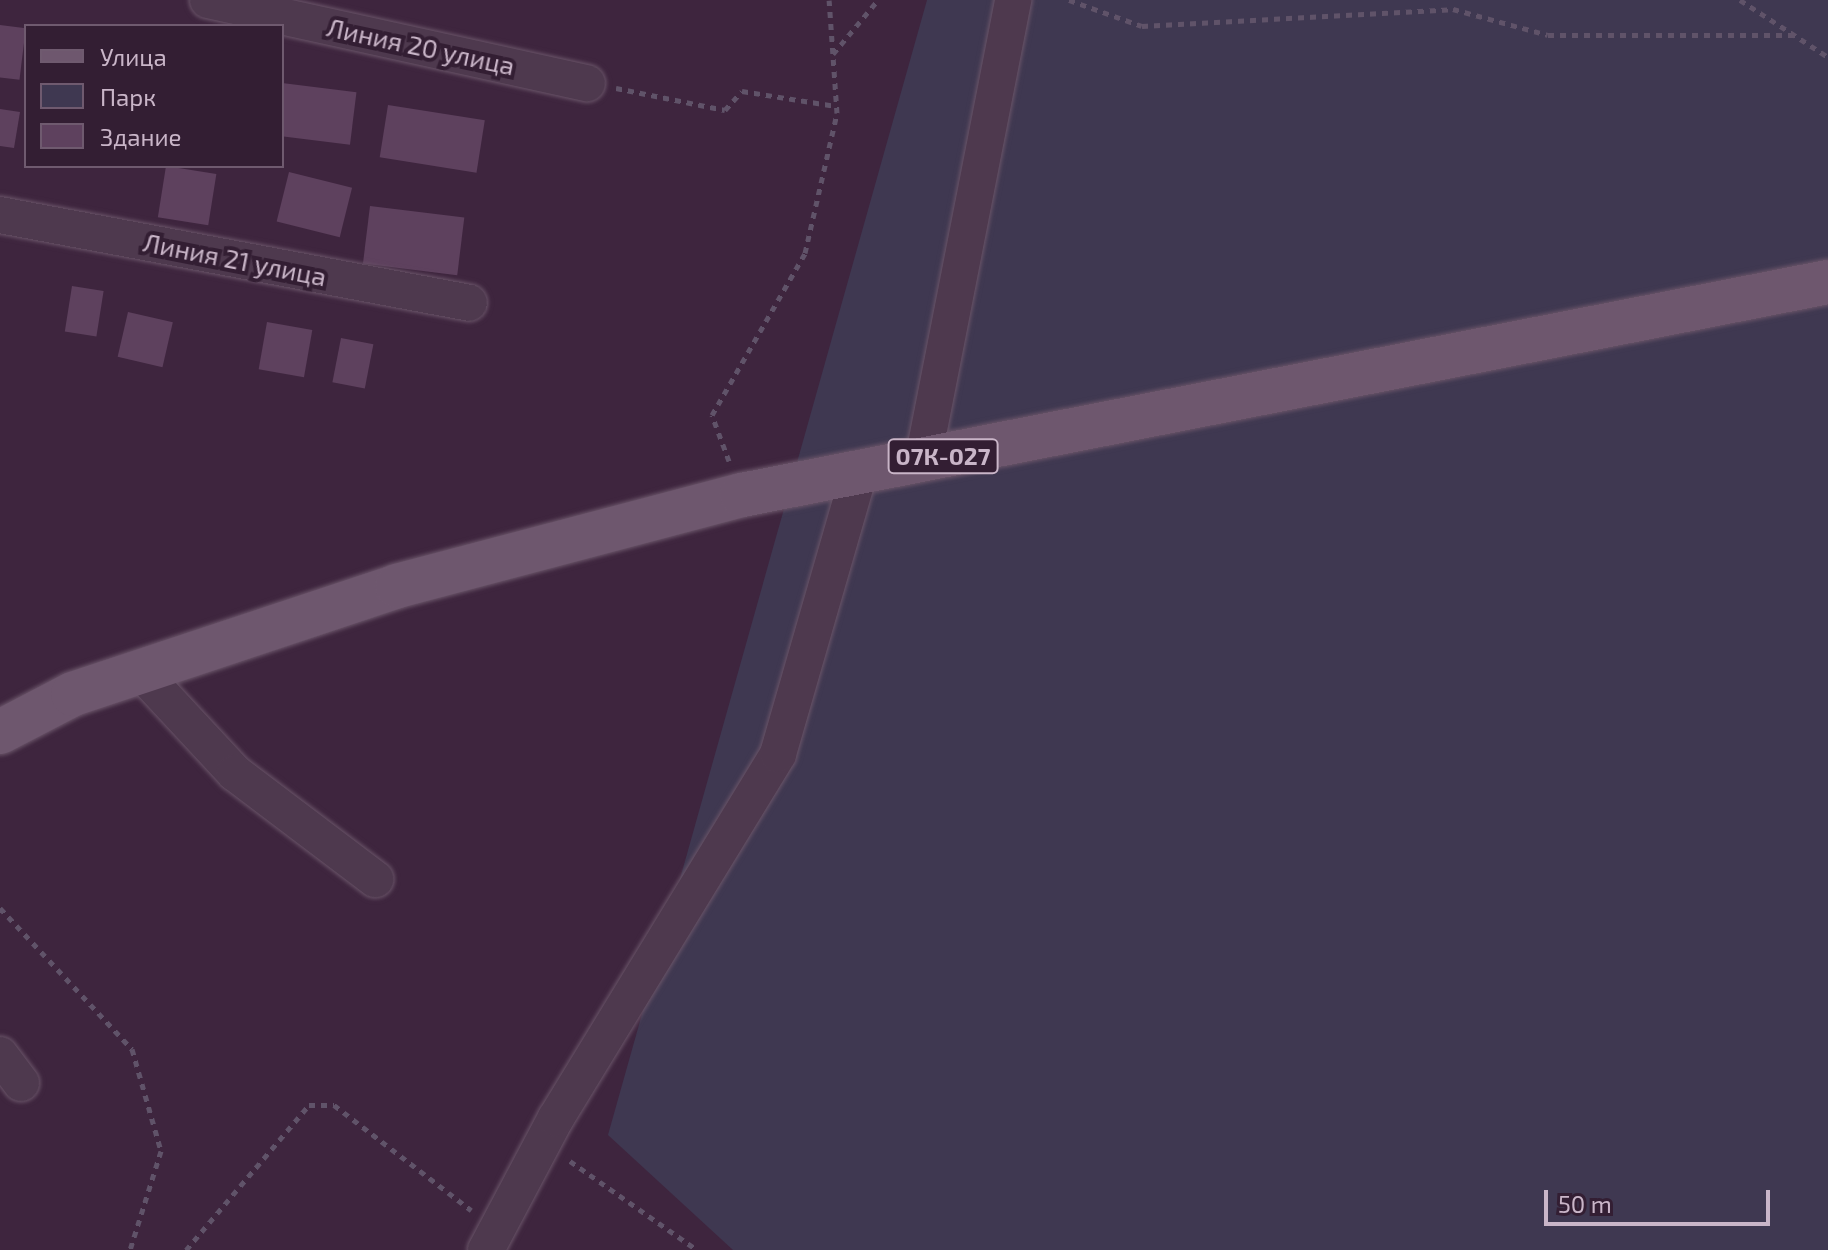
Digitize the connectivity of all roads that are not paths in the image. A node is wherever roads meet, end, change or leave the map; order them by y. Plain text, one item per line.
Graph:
1 (208, 0) edge
2 (1013, 0) edge
3 (587, 83) road end
4 (0, 215) edge
5 (1828, 282) edge
6 (469, 303) dead end
7 (923, 460) junction
8 (859, 473) junction
9 (141, 672) junction
10 (0, 732) edge
11 (375, 879) dead end
12 (491, 1240) edge

1 - 3 street, Линия 20 улица
2 - 7 street
4 - 6 street, Линия 21 улица
5 - 7 main road, 07К-027
7 - 8 main road, 07К-027
8 - 9 main road, 07К-027
8 - 12 street
9 - 10 main road, 07К-027
9 - 11 street

